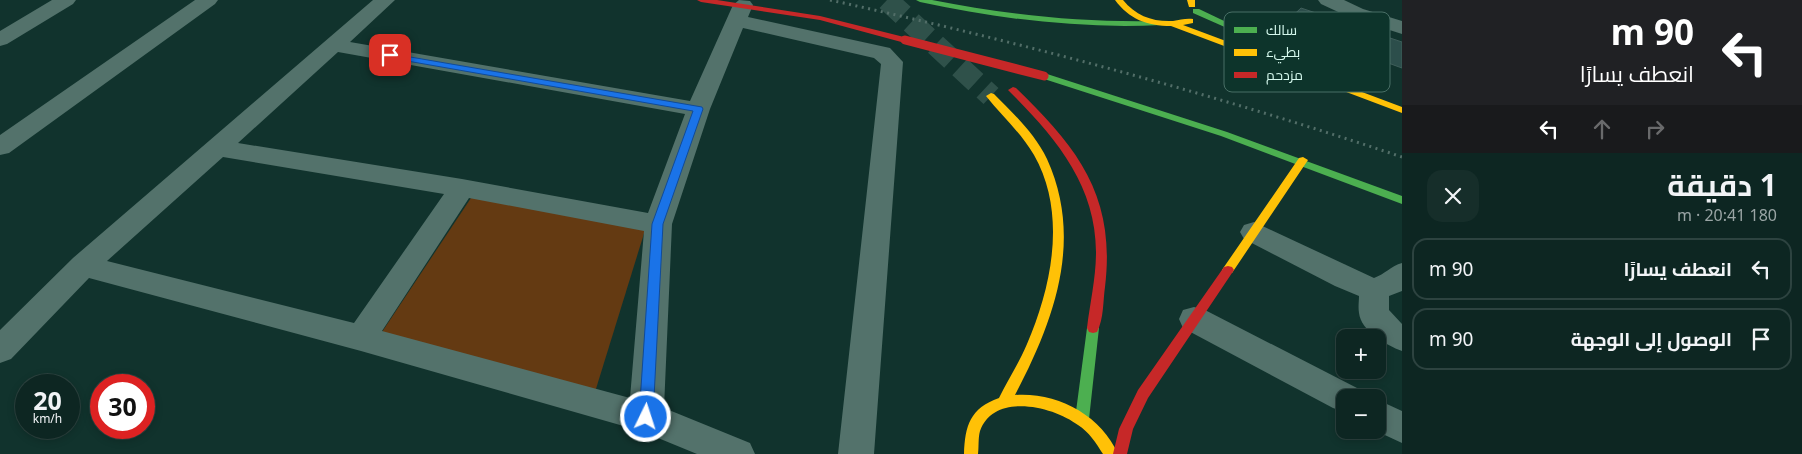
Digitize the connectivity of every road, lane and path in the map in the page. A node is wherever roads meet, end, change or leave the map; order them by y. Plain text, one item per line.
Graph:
1 (66, 0) edge
2 (208, 0) edge
3 (384, 0) edge
4 (701, 0) edge
5 (920, 0) edge
6 (1328, 0) edge
7 (1191, 4) edge
8 (1117, 5) edge
9 (1354, 12) edge
10 (739, 13) junction
11 (1224, 21) edge
12 (1056, 24) junction
13 (1167, 24) junction
14 (1390, 24) edge
15 (1402, 28) edge
16 (0, 40) edge
17 (332, 45) junction
18 (1224, 45) edge
19 (1013, 90) dead end
20 (1353, 92) edge
21 (991, 96) tunnel mouth
22 (698, 109) junction
23 (1402, 110) edge
24 (0, 147) edge
25 (218, 148) junction
26 (1303, 160) junction
27 (462, 188) junction
28 (1402, 200) edge
29 (658, 224) junction
30 (1254, 232) junction
31 (83, 266) junction
32 (1402, 274) edge
33 (1374, 290) junction
34 (1194, 319) junction
35 (361, 338) junction
36 (1402, 338) edge
37 (0, 350) edge
38 (1336, 393) edge
39 (1143, 394) junction
40 (1005, 400) junction
41 (1121, 410) dead end
42 (646, 417) junction
43 (1386, 419) edge
44 (1103, 421) dead end
45 (1086, 423) junction
46 (1402, 428) edge
47 (966, 451) edge
48 (737, 454) edge
49 (856, 454) edge
50 (1111, 454) edge
51 (1120, 454) edge

1 - 16 street
2 - 24 street
3 - 17 street
4 - 10 street
5 - 12 street
6 - 9 street
7 - 11 street
7 - 13 street
8 - 12 street
8 - 13 street
10 - 22 street
10 - 26 street, bridge
10 - 49 street
12 - 13 street
13 - 18 street
14 - 15 street
17 - 22 street
17 - 25 street
19 - 45 street
20 - 23 street
21 - 40 street
22 - 29 street
25 - 27 street
25 - 31 street
26 - 28 street
26 - 30 street
27 - 29 street
27 - 35 street
29 - 42 street
30 - 33 street
30 - 34 street
31 - 35 street
31 - 37 street
32 - 33 street
33 - 36 street
34 - 38 street
34 - 39 street
35 - 42 street
39 - 41 street
39 - 51 street
40 - 45 street
40 - 47 street
42 - 48 street
43 - 46 street
44 - 45 street
45 - 50 street

